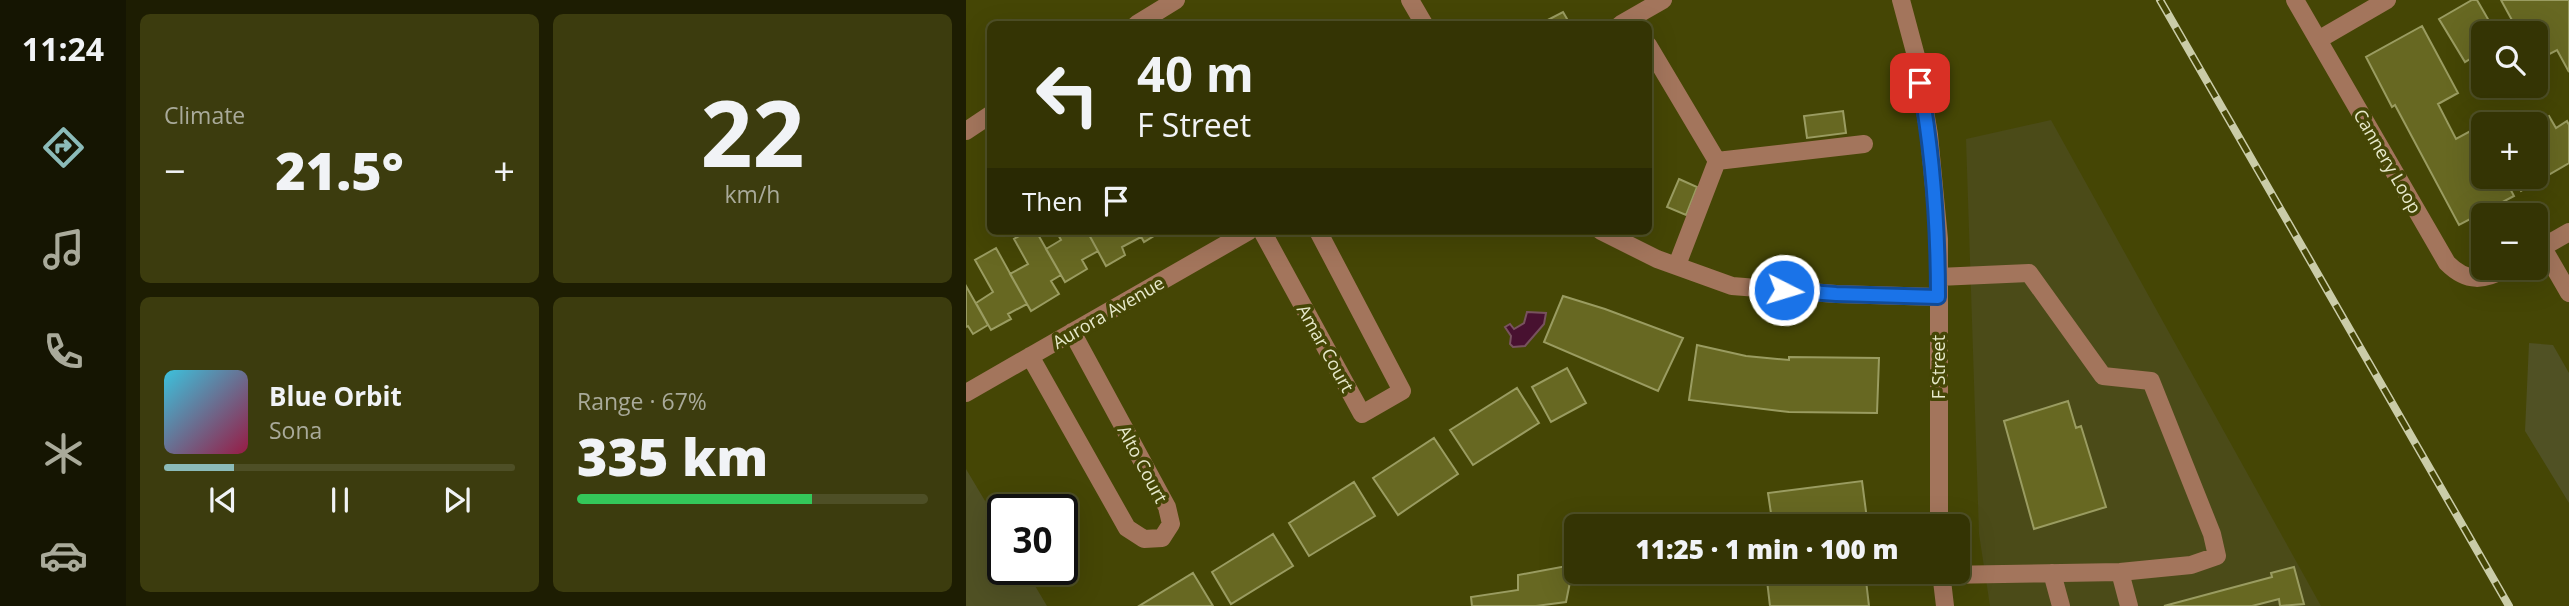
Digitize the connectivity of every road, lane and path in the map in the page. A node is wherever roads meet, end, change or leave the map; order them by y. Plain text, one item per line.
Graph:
1 (1176, 0) edge
2 (1410, 0) edge
3 (1663, 0) edge
4 (1901, 0) edge
5 (2295, 0) edge
6 (2387, 0) edge
7 (1142, 21) edge
8 (1422, 21) edge
9 (1632, 21) edge
10 (2318, 40) junction
11 (1652, 52) edge
12 (987, 117) edge
13 (966, 131) edge
14 (1864, 144) dead end
15 (1717, 161) junction
16 (2569, 232) edge
17 (1242, 235) edge
18 (1264, 235) edge
19 (1320, 235) edge
20 (1610, 235) edge
21 (2548, 245) edge
22 (2548, 263) edge
23 (1677, 265) junction
24 (1938, 277) junction
25 (2471, 279) edge
26 (2569, 293) edge
27 (1938, 297) junction
28 (1072, 332) junction
29 (1030, 356) junction
30 (966, 393) edge
31 (1939, 514) edge
32 (2120, 572) junction
33 (2052, 573) junction
34 (1970, 574) edge
35 (1942, 584) edge
36 (1945, 606) edge
37 (2061, 606) edge
38 (2129, 606) edge

1 - 7 street
2 - 8 street
3 - 9 street
4 - 24 street, F Street
5 - 10 street, Cannery Loop
6 - 10 street
10 - 25 street, Cannery Loop
11 - 15 street
12 - 13 street
14 - 15 street
15 - 23 street
16 - 21 street
17 - 28 street, Aurora Avenue
18 - 19 street, Amar Court
20 - 23 street
22 - 26 street
23 - 27 street
24 - 27 street, F Street
24 - 32 street
27 - 31 street, F Street
28 - 29 street, Aurora Avenue
28 - 29 street, Alto Court
29 - 30 street, Aurora Avenue
32 - 33 street
32 - 38 street
33 - 34 street
33 - 37 street
35 - 36 street

